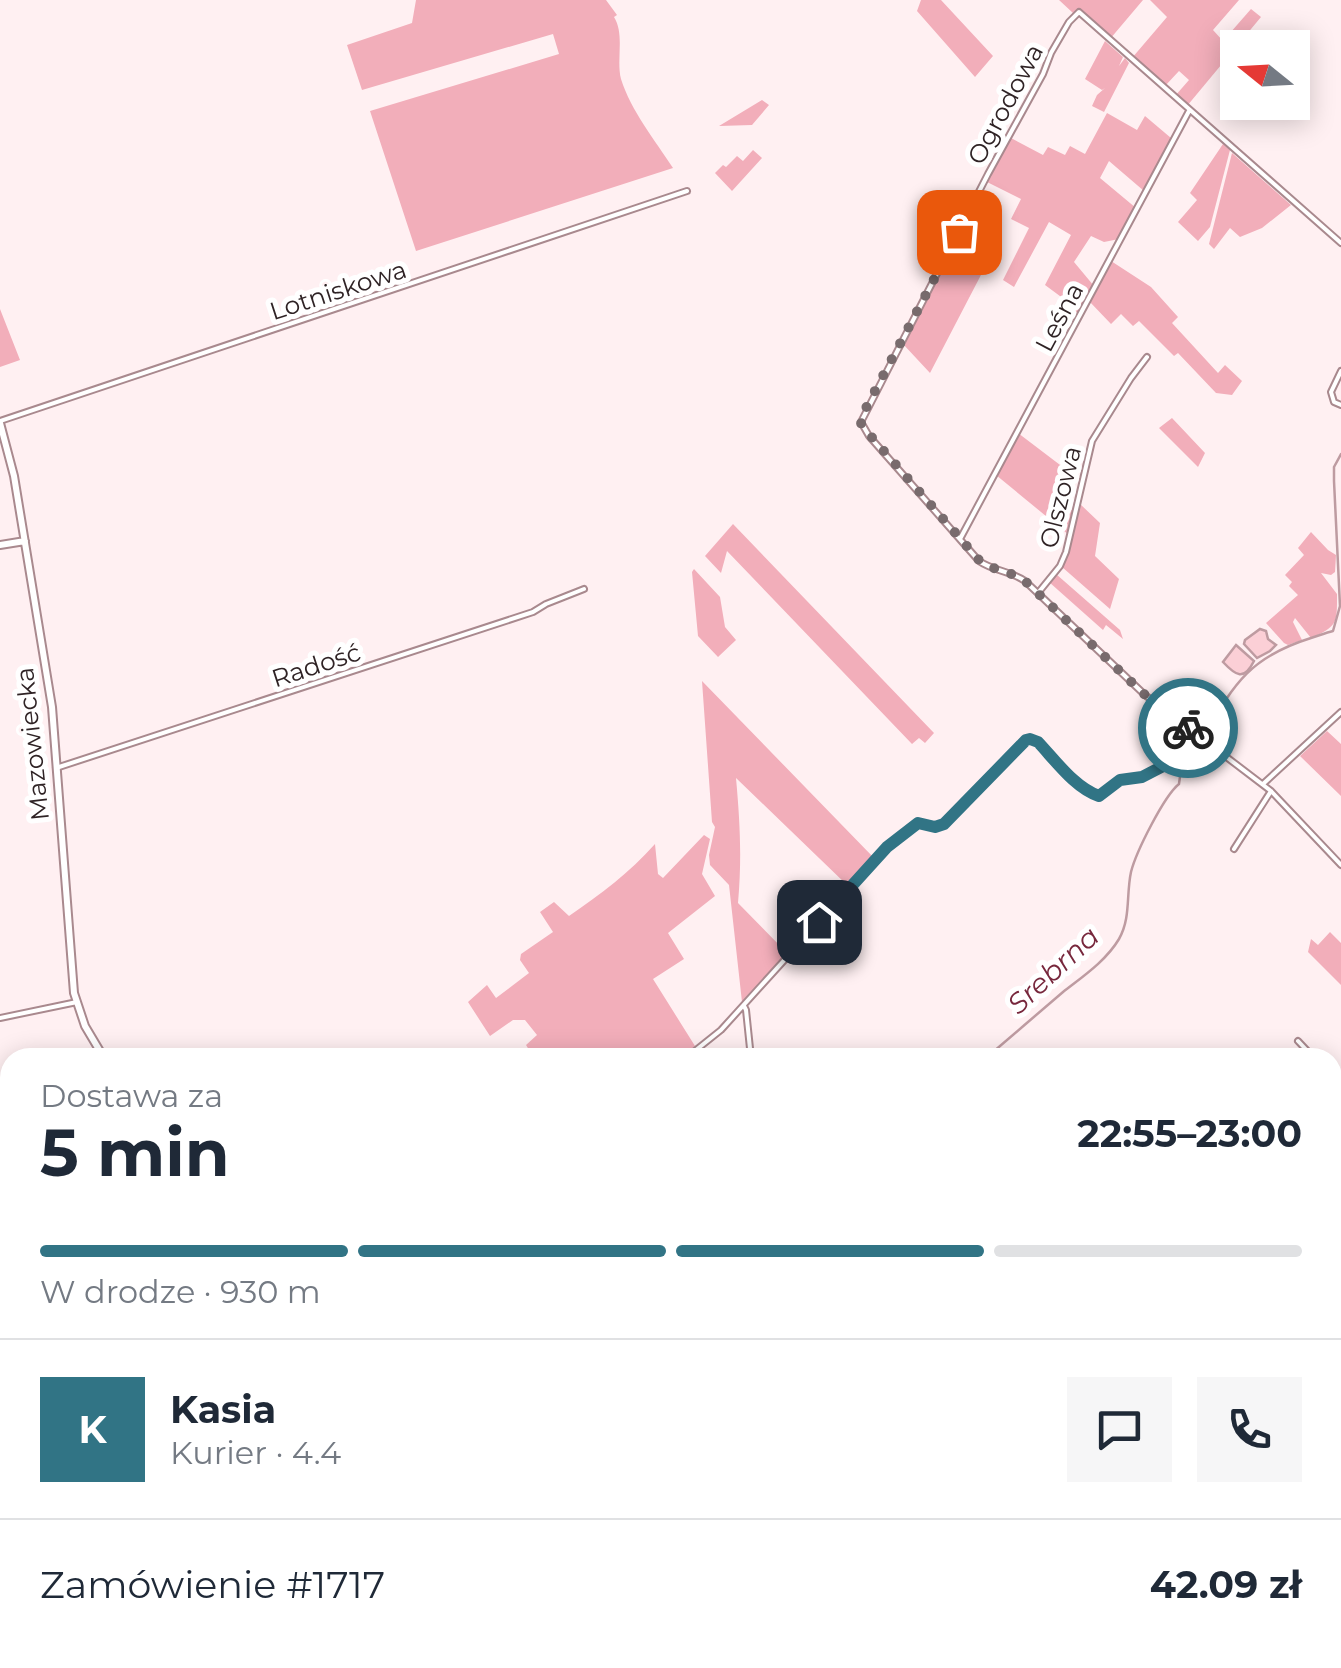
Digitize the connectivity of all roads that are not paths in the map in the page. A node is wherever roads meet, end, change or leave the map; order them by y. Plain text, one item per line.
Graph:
1 (1189, 111) junction
2 (687, 190) dead end
3 (1341, 243) edge
4 (1147, 357) dead end
5 (1341, 371) edge
6 (1341, 405) edge
7 (0, 422) edge
8 (959, 540) junction
9 (26, 541) junction
10 (0, 545) edge
11 (584, 589) dead end
12 (1038, 593) junction
13 (1341, 712) edge
14 (1194, 732) junction
15 (56, 768) junction
16 (1263, 784) junction
17 (1271, 790) junction
18 (1234, 849) dead end
19 (1340, 861) edge
20 (76, 1002) junction
21 (744, 1006) junction
22 (0, 1018) edge
23 (1298, 1040) dead end
24 (98, 1048) edge
25 (699, 1048) edge
26 (750, 1048) edge
27 (1305, 1048) edge

1 - 3 street
1 - 8 street, Leśna
1 - 8 street, Ogrodowa
2 - 7 street, Lotniskowa
4 - 12 street, Olszowa
5 - 6 street
7 - 9 street, Mazowiecka
8 - 12 street, Ogrodowa
9 - 10 street
9 - 15 street, Mazowiecka
11 - 15 street, Radość
12 - 14 street, Ogrodowa
13 - 16 street
14 - 16 street, Ogrodowa
14 - 21 street
15 - 20 street, Mazowiecka
16 - 17 street, Ogrodowa
17 - 18 street
17 - 19 street, Ogrodowa
20 - 22 street
20 - 24 street, Mazowiecka
21 - 25 street
21 - 26 street
23 - 27 street

